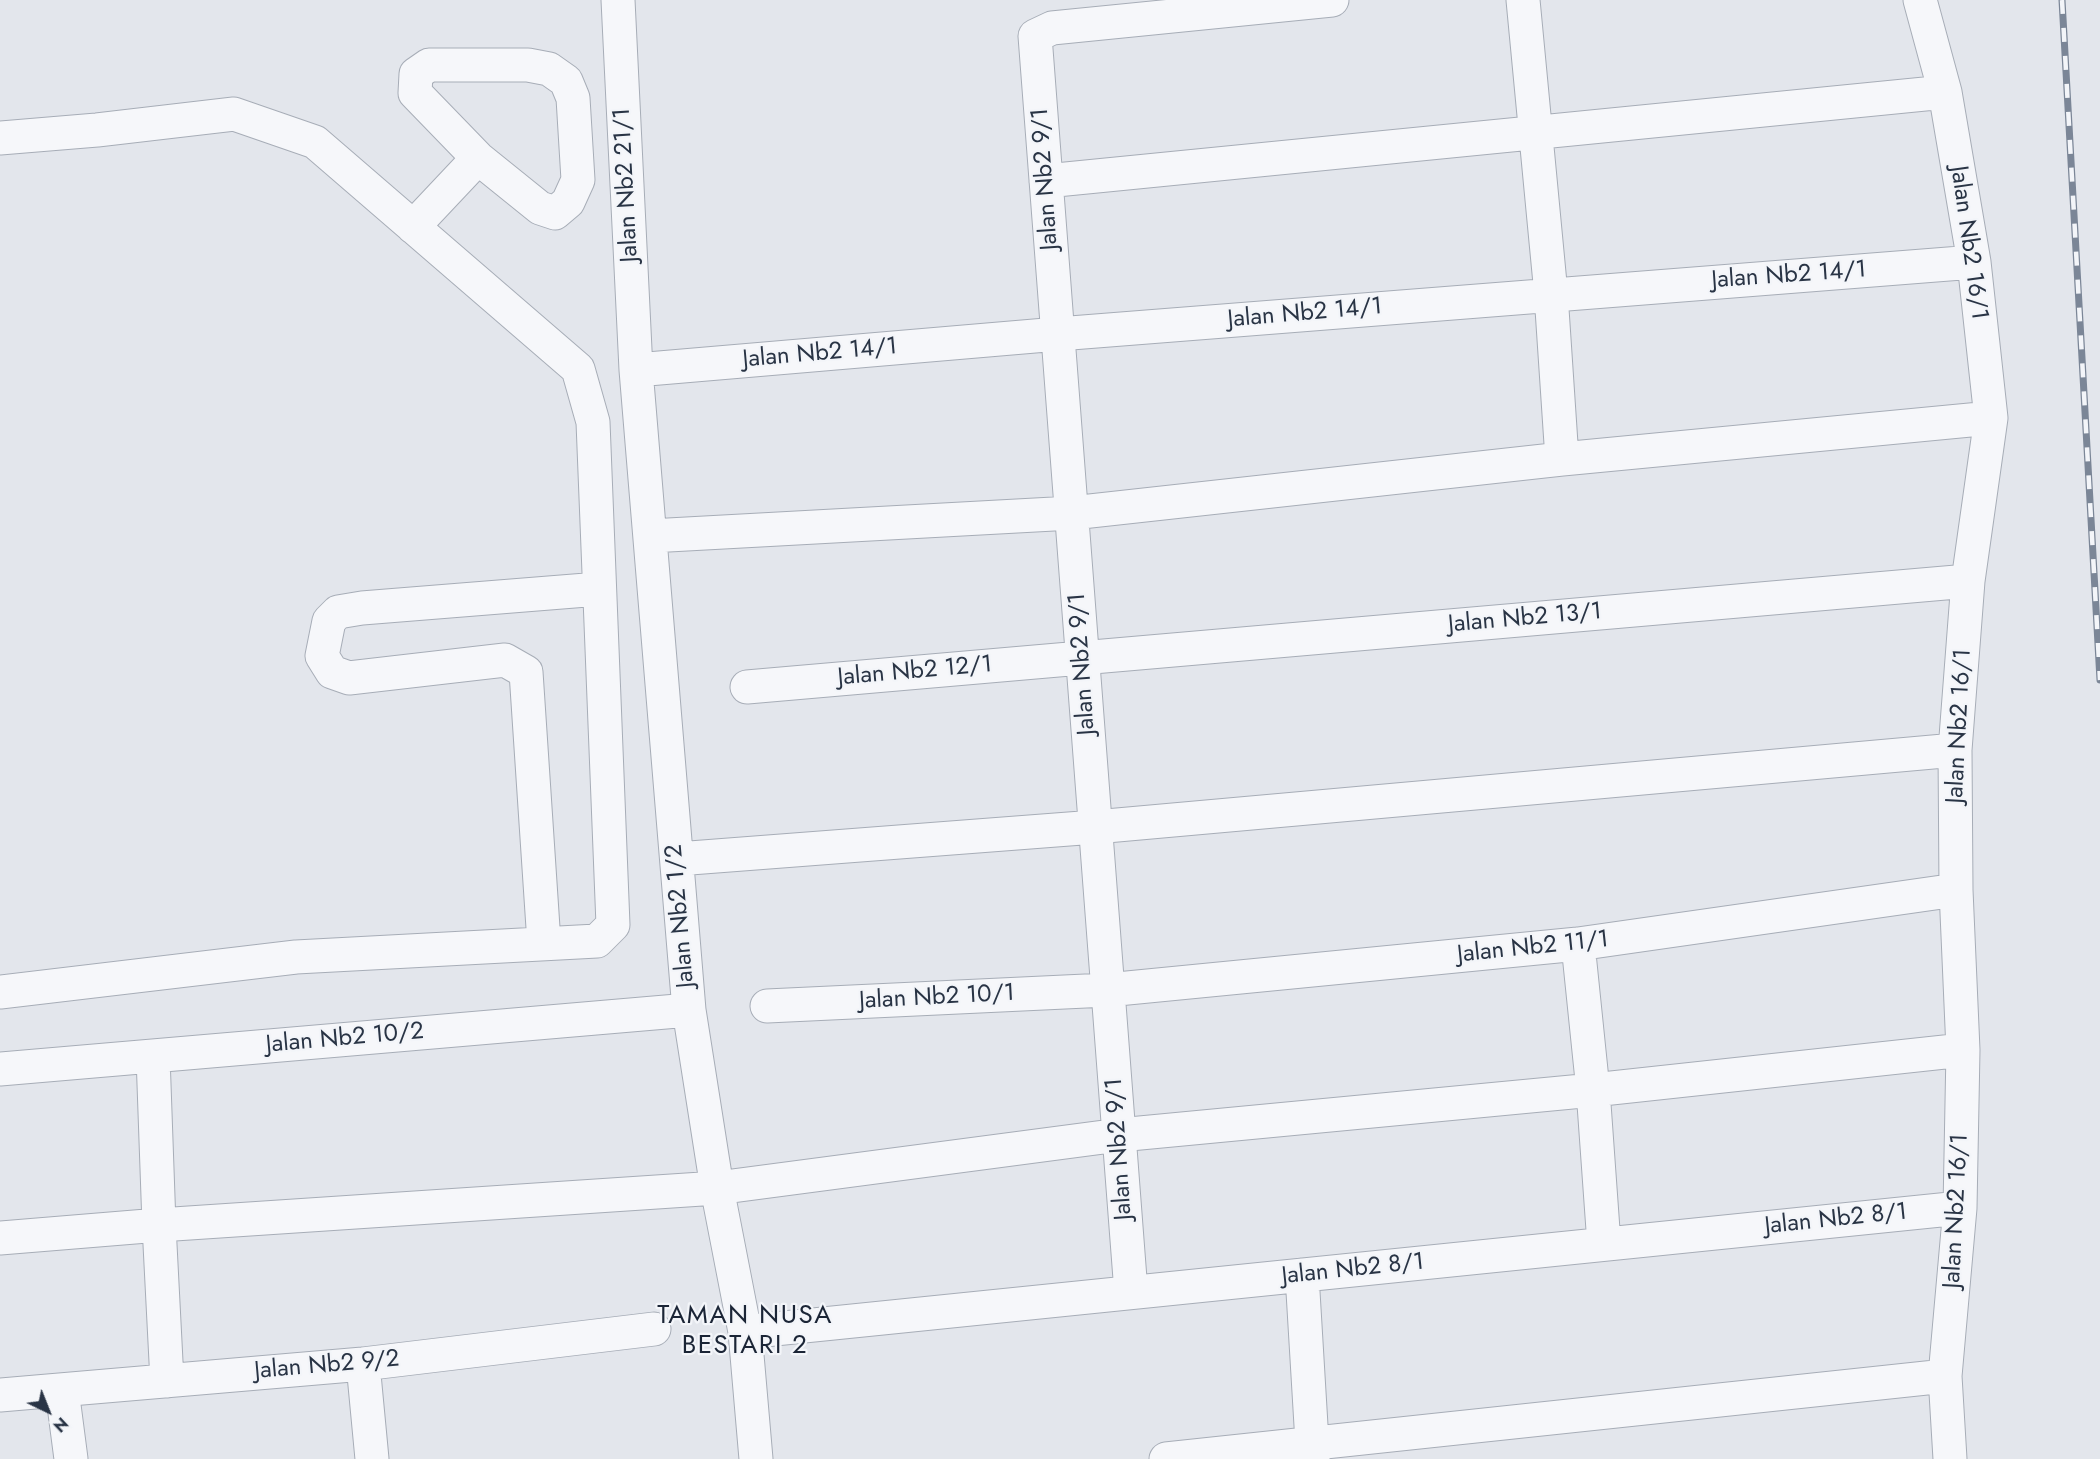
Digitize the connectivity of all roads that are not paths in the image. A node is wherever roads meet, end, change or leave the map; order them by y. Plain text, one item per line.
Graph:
1 (618, 0) edge
2 (1332, 0) edge
3 (1523, 0) edge
4 (1920, 0) edge
5 (1945, 92) junction
6 (1537, 132) junction
7 (0, 138) edge
8 (478, 158) junction
9 (1046, 181) junction
10 (413, 227) junction
11 (1974, 262) junction
12 (1551, 294) junction
13 (1058, 334) junction
14 (636, 370) junction
15 (1991, 418) junction
16 (1562, 459) junction
17 (1072, 513) junction
18 (650, 536) junction
19 (1968, 581) junction
20 (599, 589) junction
21 (1083, 656) junction
22 (747, 687) dead end
23 (1955, 750) junction
24 (1095, 827) junction
25 (677, 859) junction
26 (1956, 890) junction
27 (544, 943) junction
28 (1578, 944) junction
29 (1107, 990) junction
30 (0, 992) edge
31 (767, 1006) dead end
32 (689, 1010) junction
33 (1963, 1050) junction
34 (153, 1056) junction
35 (0, 1069) edge
36 (1593, 1090) junction
37 (1119, 1135) junction
38 (717, 1188) junction
39 (1960, 1208) junction
40 (159, 1225) junction
41 (0, 1238) edge
42 (1605, 1244) junction
43 (1302, 1275) junction
44 (1131, 1292) junction
45 (654, 1329) dead end
46 (745, 1332) junction
47 (363, 1364) junction
48 (1945, 1376) junction
49 (167, 1381) junction
50 (62, 1390) junction
51 (0, 1395) edge
52 (1313, 1451) edge
53 (71, 1459) edge
54 (372, 1459) edge
55 (756, 1459) edge
56 (1166, 1459) edge
57 (1950, 1459) edge

1 - 14 street, Jalan Nb2 21/1
2 - 9 street, Jalan Nb2 9/1
3 - 6 street
4 - 5 street, Jalan Nb2 16/1
5 - 6 street
5 - 11 street, Jalan Nb2 16/1
6 - 9 street
6 - 12 street
7 - 10 street
8 - 8 street
8 - 10 street
9 - 13 street, Jalan Nb2 9/1
10 - 20 street
11 - 12 street, Jalan Nb2 14/1
11 - 15 street, Jalan Nb2 16/1
12 - 13 street, Jalan Nb2 14/1
12 - 16 street
13 - 14 street, Jalan Nb2 14/1
13 - 17 street, Jalan Nb2 9/1
14 - 18 street, Jalan Nb2 1/2
15 - 16 street
15 - 19 street, Jalan Nb2 16/1
16 - 17 street
17 - 18 street
17 - 21 street, Jalan Nb2 9/1
18 - 25 street, Jalan Nb2 1/2
19 - 21 street, Jalan Nb2 13/1
19 - 23 street, Jalan Nb2 16/1
20 - 27 street
20 - 27 street
21 - 22 street, Jalan Nb2 12/1
21 - 24 street, Jalan Nb2 9/1
23 - 24 street
23 - 26 street, Jalan Nb2 16/1
24 - 25 street
24 - 29 street, Jalan Nb2 9/1
25 - 32 street, Jalan Nb2 1/2
26 - 28 street, Jalan Nb2 11/1
26 - 33 street, Jalan Nb2 16/1
27 - 30 street
28 - 29 street, Jalan Nb2 11/1
28 - 36 street
29 - 31 street, Jalan Nb2 10/1
29 - 37 street, Jalan Nb2 9/1
32 - 34 street, Jalan Nb2 10/2
32 - 38 street, Jalan Nb2 1/2
33 - 36 street
33 - 39 street, Jalan Nb2 16/1
34 - 35 street, Jalan Nb2 10/2
34 - 40 street
36 - 37 street
36 - 42 street
37 - 38 street
37 - 44 street, Jalan Nb2 9/1
38 - 40 street
38 - 46 street, Jalan Nb2 1/2
39 - 42 street, Jalan Nb2 8/1
39 - 48 street, Jalan Nb2 16/1
40 - 41 street
40 - 49 street
42 - 43 street, Jalan Nb2 8/1
43 - 44 street, Jalan Nb2 8/1
43 - 52 street
44 - 46 street, Jalan Nb2 8/1
45 - 47 street, Jalan Nb2 9/2
46 - 55 street, Jalan Nb2 1/2
47 - 49 street, Jalan Nb2 9/2
47 - 54 street
48 - 52 street
48 - 57 street, Jalan Nb2 16/1
49 - 50 street, Jalan Nb2 9/2
50 - 51 street, Jalan Nb2 9/2
50 - 53 street
52 - 56 street

